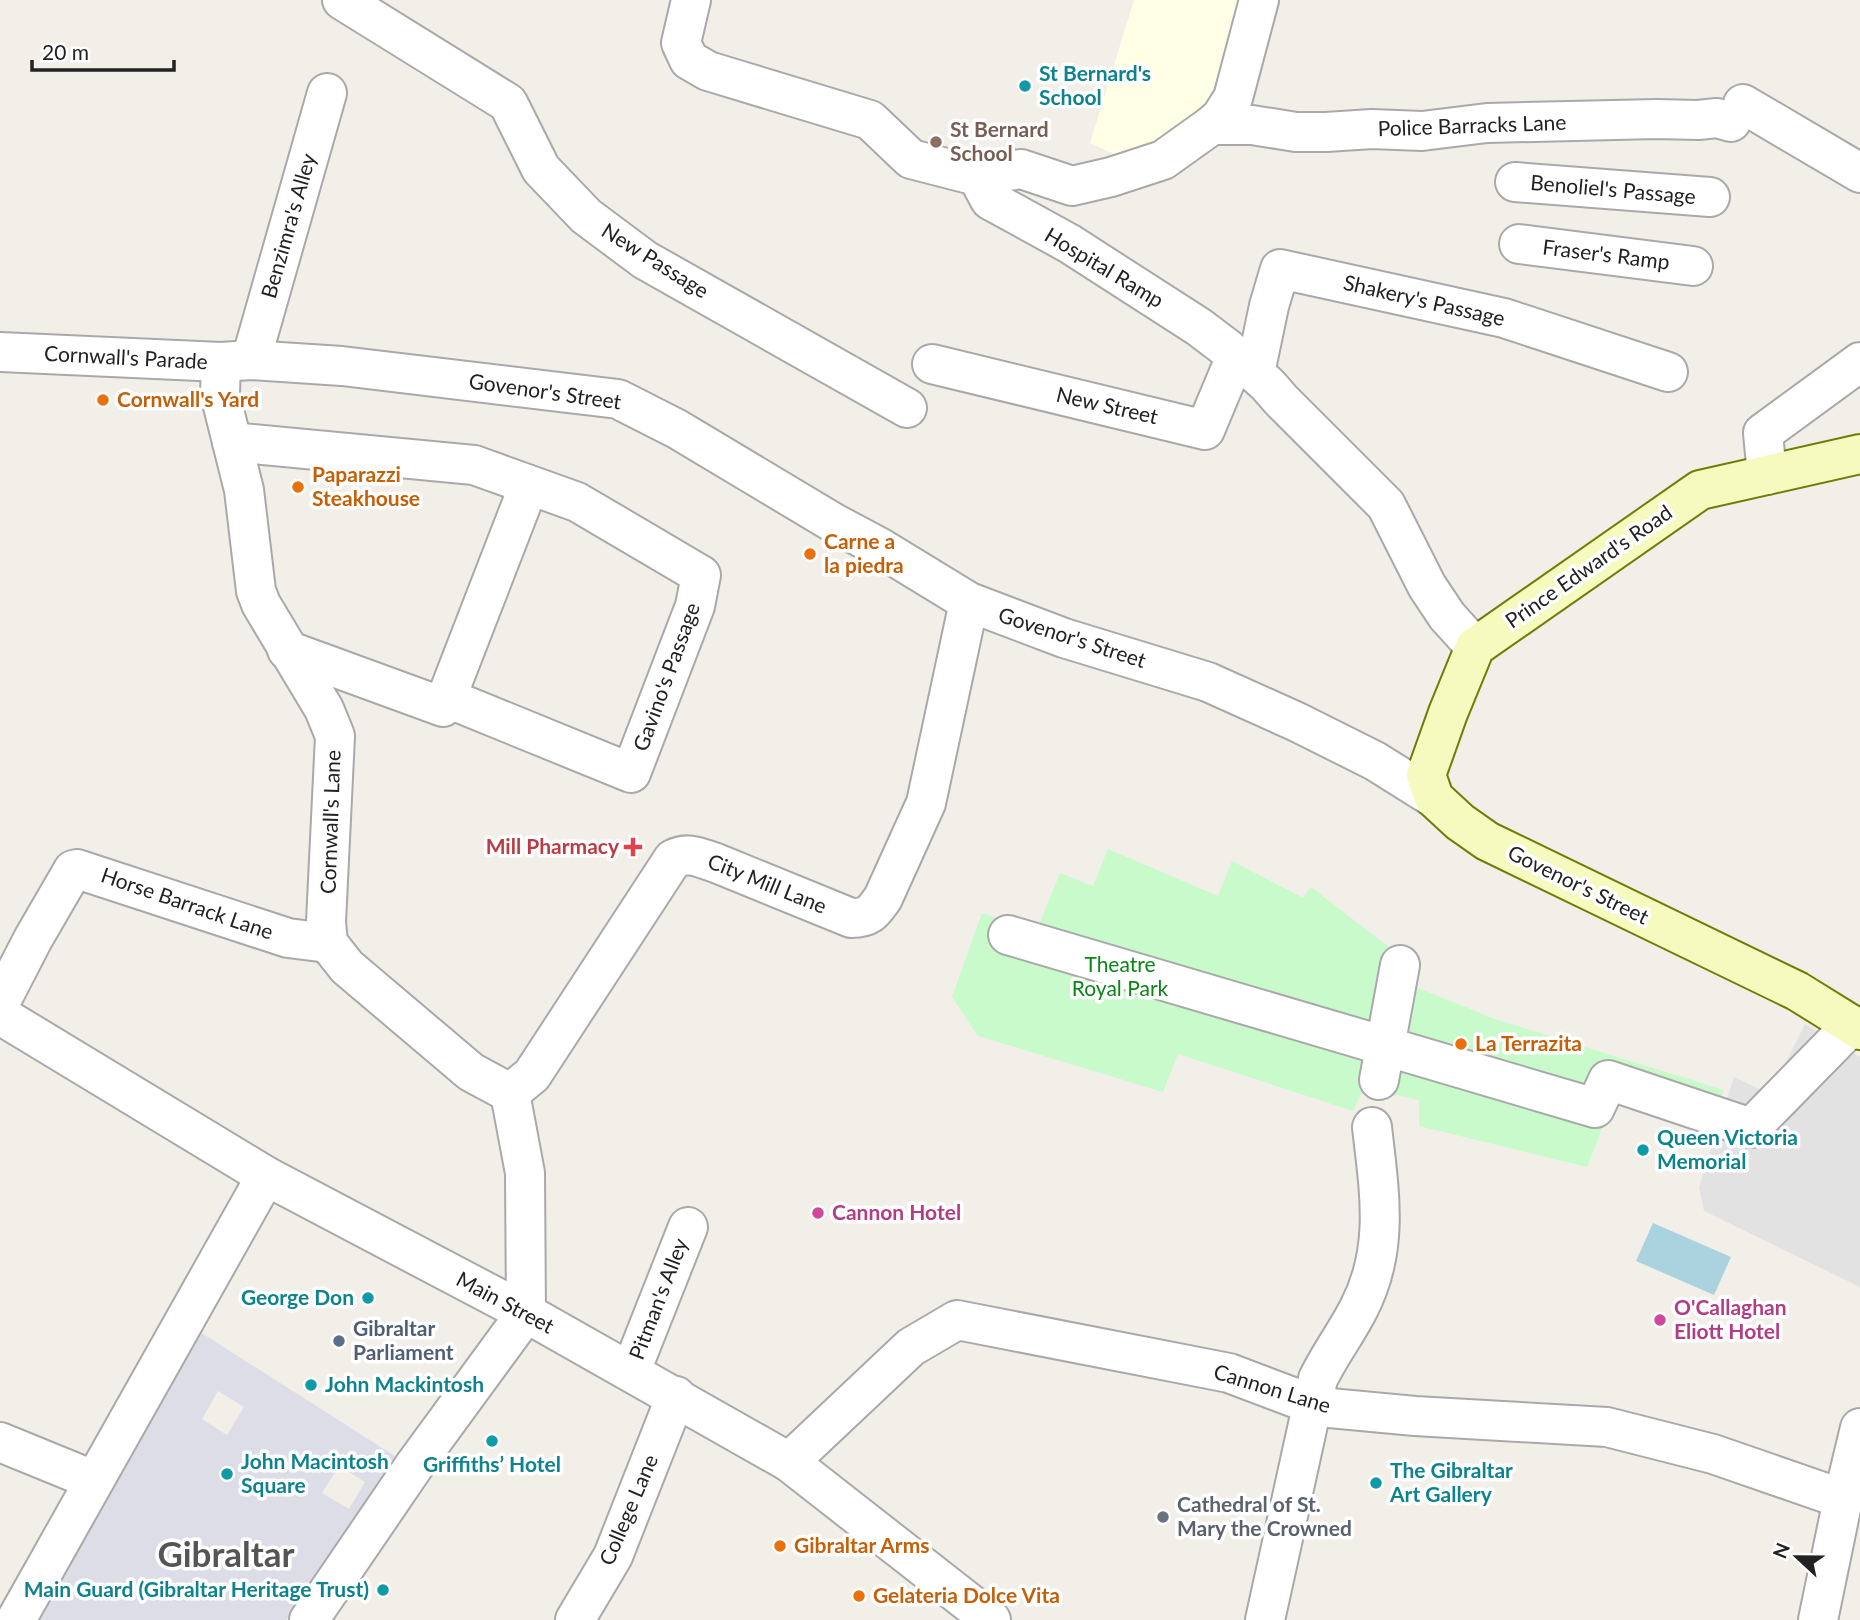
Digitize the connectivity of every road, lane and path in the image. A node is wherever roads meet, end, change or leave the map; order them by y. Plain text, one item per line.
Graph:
1 (342, 0) edge
2 (691, 0) edge
3 (1259, 0) edge
4 (327, 93) dead end
5 (1212, 125) junction
6 (1860, 173) edge
7 (976, 176) junction
8 (1515, 182) dead end
9 (1710, 197) dead end
10 (1519, 244) dead end
11 (1693, 266) dead end
12 (0, 352) edge
13 (236, 361) junction
14 (1860, 362) edge
15 (932, 364) dead end
16 (1246, 365) junction
17 (1668, 372) dead end
18 (907, 408) dead end
19 (232, 442) junction
20 (1860, 454) edge
21 (1767, 475) junction
22 (529, 485) junction
23 (969, 602) junction
24 (1475, 647) junction
25 (287, 650) junction
26 (447, 698) junction
27 (1434, 798) junction
28 (1008, 934) dead end
29 (328, 943) junction
30 (1400, 965) dead end
31 (0, 1003) edge
32 (0, 1015) edge
33 (1856, 1027) edge
34 (1382, 1063) junction
35 (510, 1093) junction
36 (1372, 1127) dead end
37 (265, 1176) junction
38 (688, 1227) dead end
39 (526, 1313) junction
40 (631, 1371) junction
41 (676, 1396) junction
42 (1313, 1405) junction
43 (1860, 1428) edge
44 (0, 1442) edge
45 (789, 1462) junction
46 (93, 1480) junction
47 (1843, 1499) junction
48 (16, 1620) edge
49 (309, 1620) edge
50 (575, 1620) edge
51 (991, 1620) edge
52 (1265, 1620) edge
53 (1818, 1620) edge

1 - 18 street, New Passage
2 - 7 street
3 - 5 street
4 - 13 street, Benzimra's Alley
5 - 6 street, Police Barracks Lane
5 - 7 street
7 - 16 street, Hospital Ramp
8 - 9 street, Benoliel's Passage
10 - 11 street, Fraser's Ramp
12 - 13 street, Cornwall's Parade
13 - 19 street, Cornwall's Lane
13 - 23 street, Govenor's Street
14 - 21 street
15 - 16 street, New Street
16 - 17 street, Shakery's Passage
16 - 24 street, Hospital Ramp
19 - 22 street, Gavino's Passage
19 - 25 street, Cornwall's Lane
20 - 21 street, Prince Edward's Road
21 - 24 street, Prince Edward's Road
22 - 26 street
22 - 26 street, Gavino's Passage
23 - 27 street, Govenor's Street
23 - 35 street, City Mill Lane
24 - 27 street
25 - 26 street, Gavino's Passage
25 - 29 street, Cornwall's Lane
27 - 33 street, Govenor's Street
28 - 34 street
29 - 31 street, Horse Barrack Lane
29 - 35 street
30 - 34 street
32 - 37 street, Main Street
33 - 34 street
35 - 39 street
36 - 42 street
37 - 39 street, Main Street
37 - 46 street
38 - 40 street, Pitman's Alley
39 - 40 street, Main Street
39 - 49 street
40 - 41 street, Main Street
41 - 45 street, Main Street
41 - 50 street, College Lane
42 - 45 street, Cannon Lane
42 - 47 street, Cannon Lane
42 - 52 street
43 - 47 street
44 - 46 street
45 - 51 street, Main Street
46 - 48 street
47 - 53 street

